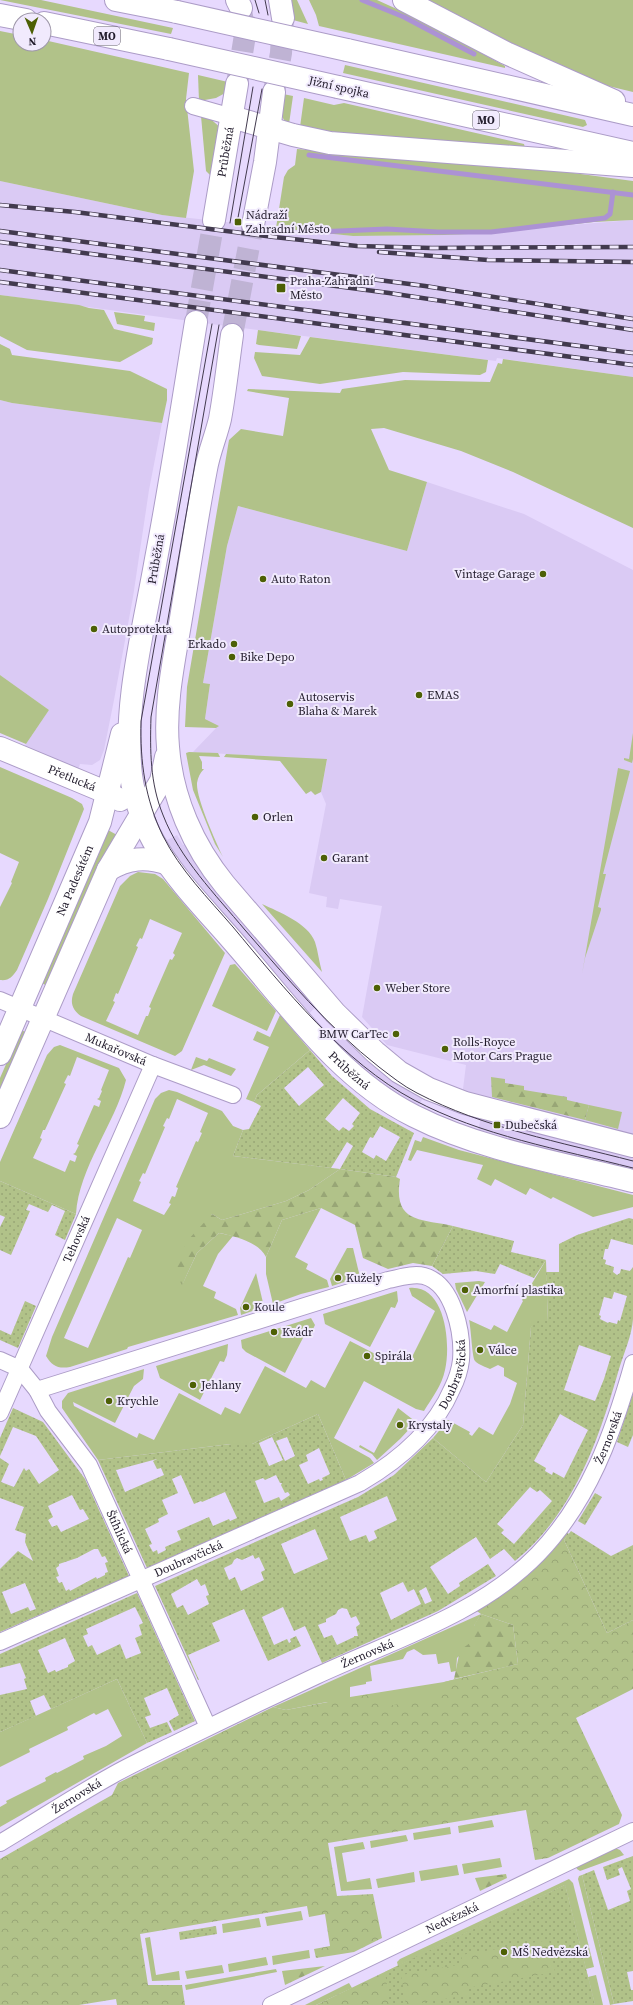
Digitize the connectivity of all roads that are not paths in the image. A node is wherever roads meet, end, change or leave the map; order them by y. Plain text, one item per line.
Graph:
1 (116, 0) edge
2 (404, 0) edge
3 (0, 16) edge
4 (12, 18) edge
5 (52, 25) edge
6 (237, 84) tunnel mouth
7 (274, 92) tunnel mouth
8 (193, 106) dead end
9 (633, 109) edge
10 (633, 115) edge
11 (232, 117) junction
12 (269, 128) junction
13 (633, 153) edge
14 (633, 166) edge
15 (214, 220) tunnel mouth
16 (253, 225) tunnel mouth
17 (196, 322) tunnel mouth
18 (232, 335) tunnel mouth
19 (131, 701) junction
20 (0, 748) edge
21 (168, 748) junction
22 (108, 793) junction
23 (143, 802) junction
24 (186, 823) junction
25 (168, 864) junction
26 (108, 870) junction
27 (0, 1000) edge
28 (20, 1008) junction
29 (43, 1018) junction
30 (0, 1054) edge
31 (153, 1065) junction
32 (233, 1095) dead end
33 (0, 1117) edge
34 (633, 1146) edge
35 (633, 1181) edge
36 (0, 1360) edge
37 (633, 1363) edge
38 (20, 1368) junction
39 (37, 1390) junction
40 (0, 1413) edge
41 (142, 1579) junction
42 (0, 1642) edge
43 (208, 1727) junction
44 (633, 1831) edge
45 (0, 1843) edge
46 (271, 2005) edge

1 - 10 main road, bridge
2 - 9 main road
3 - 4 main road
5 - 13 main road, Jižní spojka / MO, bridge
6 - 11 main road, Průběžná
7 - 12 main road
8 - 11 street
11 - 12 main road
11 - 15 main road, Průběžná
12 - 14 main road
12 - 16 main road
17 - 19 main road, Průběžná
18 - 21 main road
19 - 22 main road, Na Padesátém
19 - 23 main road, Průběžná
20 - 22 main road, Přetlucká
21 - 23 main road
21 - 24 main road
22 - 23 main road, Přetlucká
22 - 28 main road, Na Padesátém
23 - 24 main road
23 - 25 main road, Průběžná
23 - 26 main road
24 - 34 main road
25 - 26 main road
25 - 35 main road, Průběžná
26 - 29 main road
27 - 28 street, Mukařovská
28 - 29 street, Mukařovská
28 - 30 main road, Na Padesátém
29 - 31 street, Mukařovská
29 - 33 main road
31 - 32 street, Mukařovská
31 - 38 street, Tehovská
36 - 38 street
37 - 43 street, Žernovská
38 - 39 street, Štíhlická
38 - 40 street, Tehovská
39 - 41 street, Štíhlická
39 - 41 street, Doubravčická
41 - 42 street, Doubravčická
41 - 43 street, Štíhlická
43 - 45 street, Žernovská
44 - 46 street, Nedvězská

